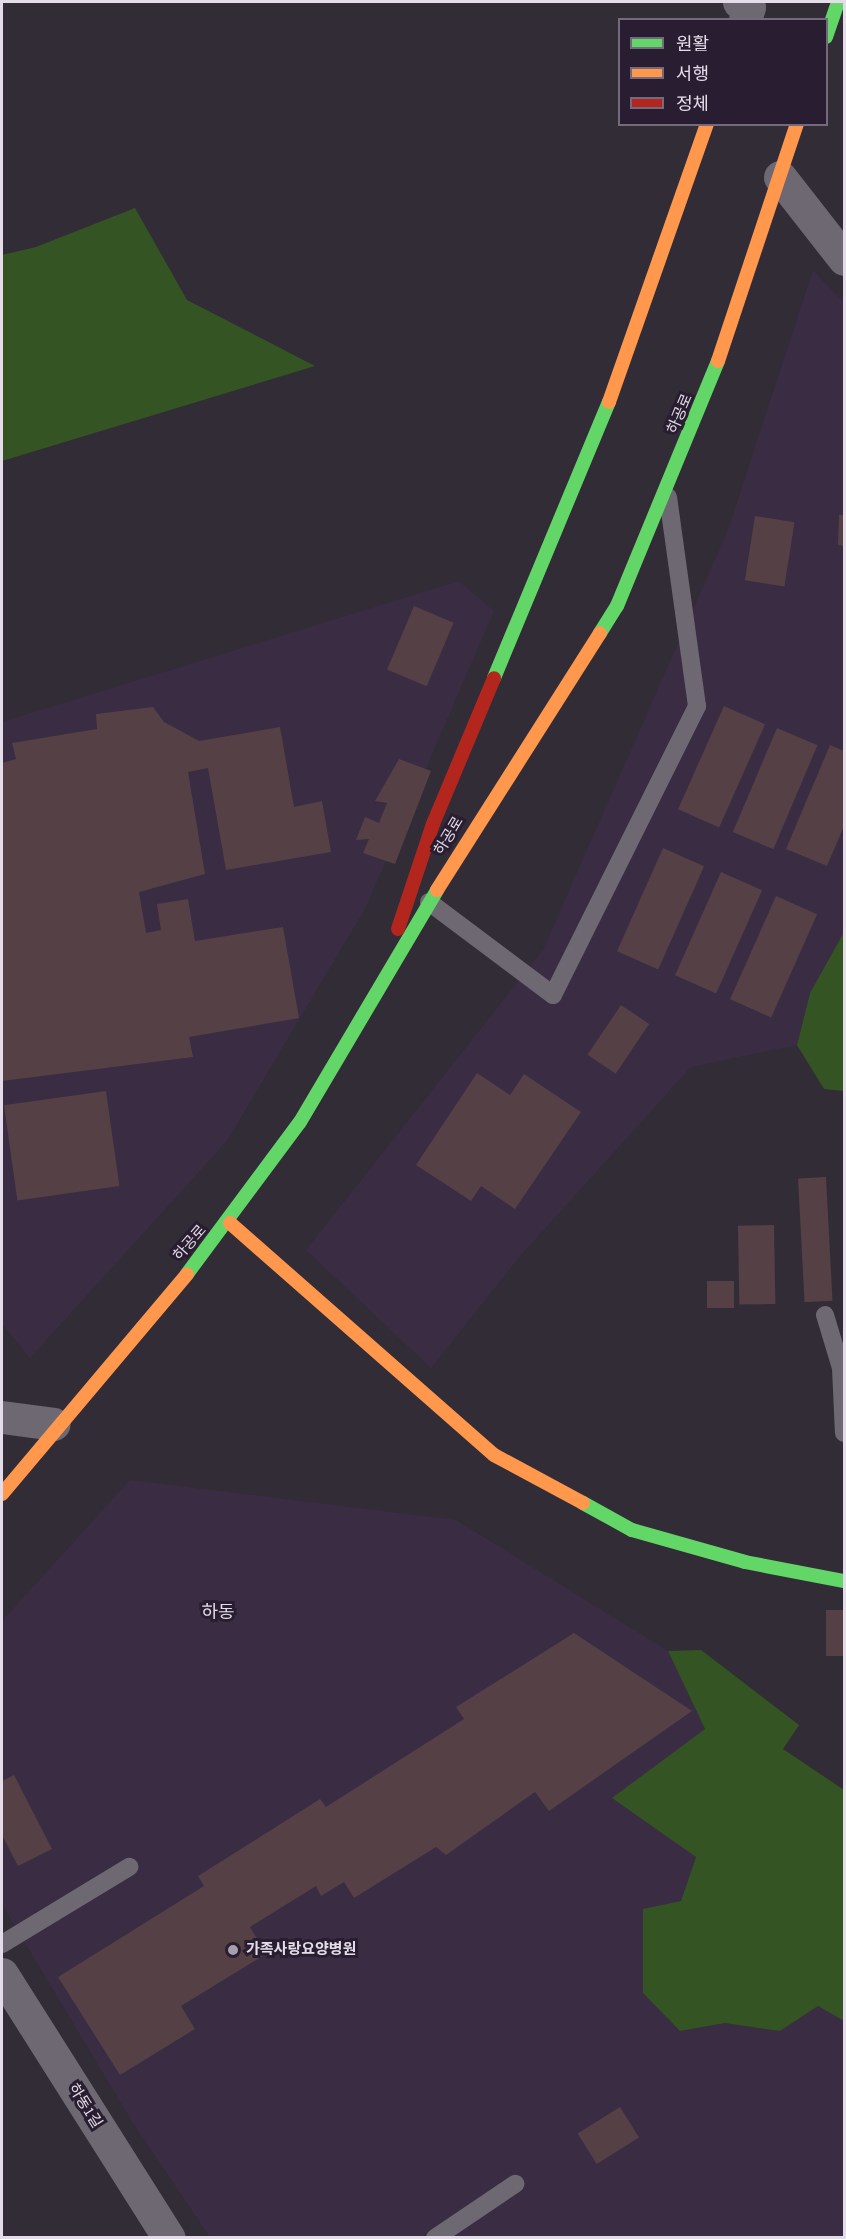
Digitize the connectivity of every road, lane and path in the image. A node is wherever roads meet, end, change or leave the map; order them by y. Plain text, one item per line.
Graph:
1 (838, 2) edge
2 (828, 31) edge
3 (706, 126) edge
4 (796, 126) edge
5 (780, 177) junction
6 (844, 259) edge
7 (667, 488) junction
8 (429, 902) junction
9 (378, 988) junction
10 (230, 1222) junction
11 (825, 1315) dead end
12 (2, 1417) edge
13 (54, 1424) junction
14 (844, 1433) edge
15 (2, 1494) edge
16 (844, 1581) edge
17 (129, 1867) dead end
18 (2, 1944) edge
19 (2, 1974) edge
20 (515, 2184) dead end
21 (169, 2238) edge
22 (435, 2238) edge

1 - 2 main road
3 - 9 main road
4 - 5 main road, 하공로
5 - 6 street
5 - 7 main road, 하공로
7 - 8 main road, 하공로
7 - 8 lane
8 - 9 main road, 하공로
9 - 10 main road, 하공로
10 - 13 main road, 하공로
10 - 16 main road
11 - 14 lane
12 - 13 street
13 - 15 main road, 하공로
17 - 18 lane
19 - 21 street, 하동1길
20 - 22 lane

